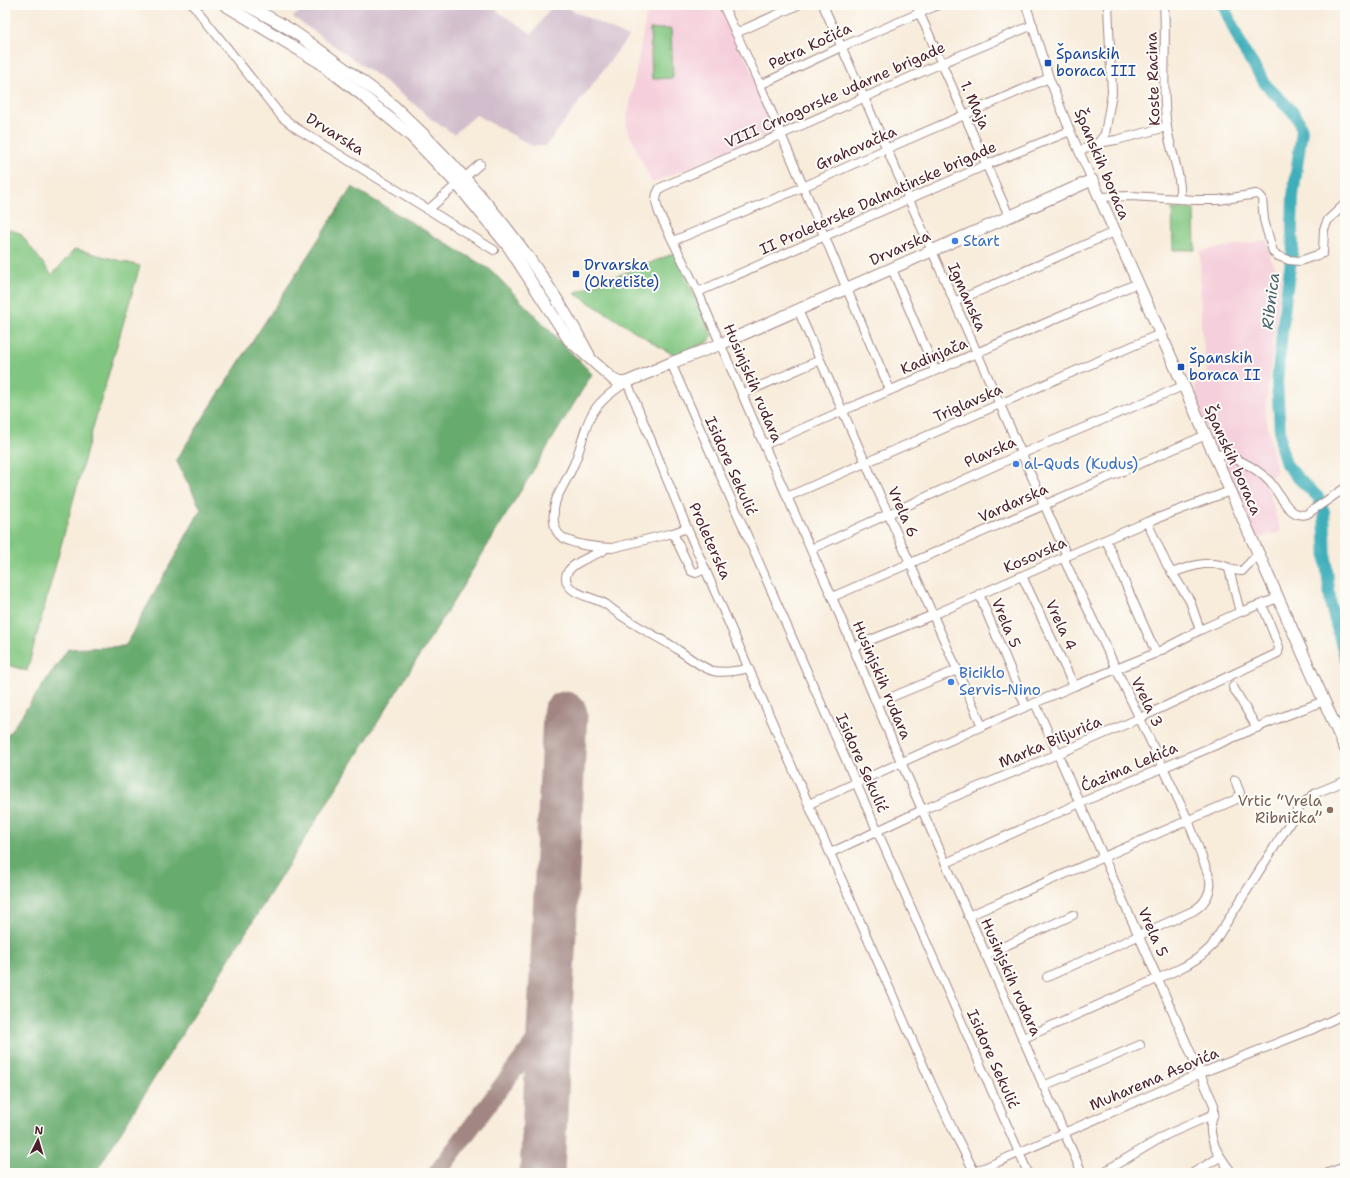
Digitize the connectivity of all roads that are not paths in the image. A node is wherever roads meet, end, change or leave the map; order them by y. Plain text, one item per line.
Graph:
1 (193, 5) edge
2 (224, 5) edge
3 (246, 5) edge
4 (723, 5) edge
5 (798, 5) edge
6 (823, 5) edge
7 (938, 5) edge
8 (1026, 5) edge
9 (1108, 5) edge
10 (1164, 5) edge
11 (917, 9) edge
12 (1033, 25) junction
13 (736, 33) junction
14 (841, 47) junction
15 (942, 63) junction
16 (1049, 78) junction
17 (760, 85) junction
18 (864, 98) junction
19 (964, 115) junction
20 (1167, 127) junction
21 (1070, 131) junction
22 (780, 134) junction
23 (1098, 143) junction
24 (886, 149) junction
25 (1079, 151) junction
26 (480, 164) dead end
27 (986, 165) junction
28 (461, 180) junction
29 (1092, 180) junction
30 (803, 187) junction
31 (1099, 197) junction
32 (656, 199) joint
33 (1180, 199) junction
34 (909, 200) junction
35 (1345, 204) edge
36 (428, 210) junction
37 (1009, 216) junction
38 (1114, 232) junction
39 (824, 237) junction
40 (674, 241) junction
41 (494, 250) dead end
42 (931, 252) junction
43 (892, 269) junction
44 (1138, 283) junction
45 (846, 289) junction
46 (698, 292) junction
47 (954, 302) junction
48 (798, 310) junction
49 (1160, 334) junction
50 (721, 344) junction
51 (976, 352) junction
52 (820, 360) junction
53 (671, 363) junction
54 (935, 370) junction
55 (627, 382) junction
56 (1183, 386) junction
57 (890, 390) junction
58 (742, 394) junction
59 (1000, 404) junction
60 (842, 411) junction
61 (1206, 435) junction
62 (764, 445) junction
63 (1021, 454) junction
64 (1213, 454) junction
65 (866, 463) junction
66 (1345, 488) edge
67 (1230, 491) junction
68 (787, 497) junction
69 (1043, 504) junction
70 (888, 514) junction
71 (1147, 522) junction
72 (687, 528) junction
73 (673, 533) junction
74 (1106, 540) junction
75 (605, 548) junction
76 (811, 549) junction
77 (1258, 554) junction
78 (1065, 556) junction
79 (910, 564) junction
80 (705, 569) junction
81 (1229, 569) junction
82 (1172, 573) junction
83 (1022, 576) junction
84 (979, 594) junction
85 (832, 597) junction
86 (1278, 598) junction
87 (1262, 604) junction
88 (1240, 612) junction
89 (933, 615) junction
90 (1200, 630) junction
91 (853, 647) junction
92 (1156, 653) junction
93 (749, 668) junction
94 (1116, 669) junction
95 (957, 670) junction
96 (1074, 686) junction
97 (1233, 687) dead end
98 (1324, 700) junction
99 (877, 703) junction
100 (1035, 703) junction
101 (1026, 707) junction
102 (1140, 718) junction
103 (982, 726) junction
104 (1256, 728) junction
105 (1345, 748) edge
106 (1058, 754) junction
107 (901, 762) junction
108 (1163, 768) junction
109 (1235, 780) dead end
110 (1345, 781) edge
111 (856, 783) junction
112 (1080, 803) junction
113 (809, 804) junction
114 (922, 810) junction
115 (1188, 820) junction
116 (876, 831) junction
117 (830, 853) junction
118 (1104, 857) junction
119 (946, 863) junction
120 (1074, 915) dead end
121 (968, 916) junction
122 (1139, 936) junction
123 (985, 955) junction
124 (1047, 977) dead end
125 (1158, 978) junction
126 (1345, 1014) edge
127 (1022, 1039) junction
128 (1140, 1045) dead end
129 (1201, 1073) junction
130 (1043, 1086) junction
131 (1214, 1114) junction
132 (1063, 1133) junction
133 (1018, 1152) junction
134 (1220, 1157) junction
135 (1345, 1168) edge
136 (975, 1172) edge
137 (1028, 1173) edge
138 (1082, 1173) edge
139 (1102, 1173) edge
140 (1193, 1173) edge
141 (1232, 1173) edge
142 (1328, 1173) edge

1 - 36 street, Drvarska
2 - 28 main road
3 - 28 main road
4 - 13 street
5 - 13 street
6 - 14 street, Igmanska
7 - 11 street, Petra Kočića
8 - 12 street, Španskih boraca
9 - 23 street
10 - 20 street, Koste Racina
11 - 14 street, Petra Kočića
11 - 15 street, 1. Maja
12 - 15 street, VIII Crnogorske udarne brigade
12 - 16 street, Španskih boraca
13 - 17 street
14 - 17 street, Petra Kočića
14 - 18 street, Igmanska
15 - 18 street, VIII Crnogorske udarne brigade
15 - 19 street, 1. Maja
16 - 19 street, Grahovačka
16 - 21 street, Španskih boraca
17 - 22 street
18 - 22 street, VIII Crnogorske udarne brigade
18 - 24 street, Igmanska
19 - 24 street, Grahovačka
19 - 27 street, 1. Maja
20 - 23 street
20 - 33 street, Koste Racina
21 - 25 street, Španskih boraca
21 - 27 street, II Proleterske Dalmatinske brigade
22 - 30 street
22 - 32 street, VIII Crnogorske udarne brigade
23 - 25 street
24 - 30 street, Grahovačka
24 - 34 street, Igmanska
25 - 29 street, Španskih boraca
26 - 28 street
27 - 34 street, II Proleterske Dalmatinske brigade
27 - 37 street, 1. Maja
28 - 36 street
28 - 55 main road
29 - 31 main road, Španskih boraca
29 - 37 main road, Drvarska
30 - 39 street
30 - 40 street, Grahovačka
31 - 33 street
31 - 38 main road, Španskih boraca
32 - 40 street, Husinjskih rudara
33 - 35 street
34 - 39 street, II Proleterske Dalmatinske brigade
34 - 42 street, Igmanska
36 - 41 street, Drvarska
37 - 42 main road, Drvarska
38 - 44 main road, Španskih boraca
38 - 47 street
39 - 45 street
39 - 46 street, II Proleterske Dalmatinske brigade
40 - 46 street, Husinjskih rudara
42 - 43 main road, Drvarska
42 - 47 street, Igmanska
43 - 45 main road, Drvarska
43 - 54 street
44 - 49 main road, Španskih boraca
44 - 51 street, Kadinjača
45 - 48 main road, Drvarska
45 - 57 street
46 - 50 street, Husinjskih rudara
47 - 51 street, Igmanska
48 - 50 main road, Drvarska
48 - 52 street, Vrela 6
49 - 56 main road, Španskih boraca
49 - 59 street, Triglavska
50 - 53 main road
50 - 58 street, Husinjskih rudara
51 - 54 street, Kadinjača
51 - 59 street, Igmanska
52 - 58 street
52 - 60 street, Vrela 6
53 - 55 main road
53 - 111 street, Isidore Sekulić
54 - 57 street, Kadinjača
55 - 72 street, Proleterska
55 - 75 street
56 - 61 main road, Španskih boraca
56 - 63 street, Plavska
57 - 60 street, Kadinjača
58 - 62 street, Husinjskih rudara
59 - 63 street, Igmanska
59 - 65 street, Triglavska
60 - 62 street, Kadinjača
60 - 65 street, Vrela 6
61 - 64 main road, Španskih boraca
61 - 69 street, Vardarska
62 - 68 street, Husinjskih rudara
63 - 69 street, Igmanska
63 - 70 street, Plavska
64 - 66 street
64 - 67 main road, Španskih boraca
65 - 68 street, Triglavska
65 - 70 street, Vrela 6
67 - 71 street, Kosovska
67 - 77 main road, Španskih boraca
68 - 76 street, Husinjskih rudara
69 - 78 street, Igmanska
69 - 79 street, Vardarska
70 - 76 street, Plavska
70 - 79 street, Vrela 6
71 - 74 street, Kosovska
71 - 82 street
72 - 73 street
72 - 80 street, Proleterska
73 - 75 street
73 - 80 street
74 - 78 street, Kosovska
74 - 92 street
75 - 93 street
76 - 85 street, Husinjskih rudara
77 - 81 street
77 - 86 main road, Španskih boraca
78 - 83 street, Kosovska
78 - 94 street, Vrela 3
79 - 85 street, Vardarska
79 - 89 street, Vrela 6
80 - 93 street, Proleterska
81 - 82 street
81 - 88 street
82 - 90 street
83 - 84 street, Kosovska
83 - 96 street, Vrela 4
84 - 89 street, Kosovska
84 - 101 street, Vrela 5
85 - 91 street, Husinjskih rudara
86 - 87 street
86 - 98 main road, Španskih boraca
87 - 88 street
87 - 102 street, Marka Biljurića
88 - 90 street
89 - 91 street, Kosovska
89 - 95 street, Vrela 6
90 - 92 street
91 - 99 street, Husinjskih rudara
92 - 94 street
93 - 113 street, Proleterska
94 - 96 street
94 - 102 street, Vrela 3
95 - 99 street
95 - 103 street, Vrela 6
96 - 100 street
97 - 104 street
98 - 104 street, Ćazima Lekića
98 - 105 main road, Španskih boraca
99 - 107 street, Husinjskih rudara
100 - 101 street
100 - 106 street, Vrela 5
101 - 103 street
102 - 106 street, Marka Biljurića
102 - 108 street, Vrela 3
103 - 107 street
104 - 108 street, Ćazima Lekića
106 - 112 street, Vrela 5
106 - 114 street, Marka Biljurića
107 - 111 street
107 - 114 street, Husinjskih rudara
108 - 112 street, Ćazima Lekića
108 - 115 street, Vrela 3
109 - 115 street
110 - 125 street
111 - 113 street
111 - 116 street, Isidore Sekulić
112 - 118 street, Vrela 5
112 - 119 street, Ćazima Lekića
113 - 117 street, Proleterska
114 - 116 street, Marka Biljurića
114 - 119 street, Husinjskih rudara
115 - 118 street
115 - 122 street, Vrela 3
116 - 117 street, Marka Biljurića
116 - 133 street, Isidore Sekulić
117 - 136 street, Proleterska
118 - 121 street
118 - 122 street, Vrela 5
119 - 121 street, Husinjskih rudara
120 - 123 street
121 - 123 street, Husinjskih rudara
122 - 124 street
122 - 125 street, Vrela 5
123 - 127 street, Husinjskih rudara
125 - 127 street
125 - 129 street, Vrela 5
126 - 129 street, Muharema Asovića
127 - 130 street, Husinjskih rudara
128 - 130 street
129 - 131 street, Vrela 5
129 - 132 street, Muharema Asovića
130 - 132 street, Husinjskih rudara
131 - 134 street, Vrela 5
131 - 139 street
132 - 133 street, Muharema Asovića
132 - 138 street, Husinjskih rudara
133 - 136 street, Muharema Asovića
133 - 137 street, Isidore Sekulić
134 - 140 street
134 - 141 street, Vrela 5
135 - 142 street

